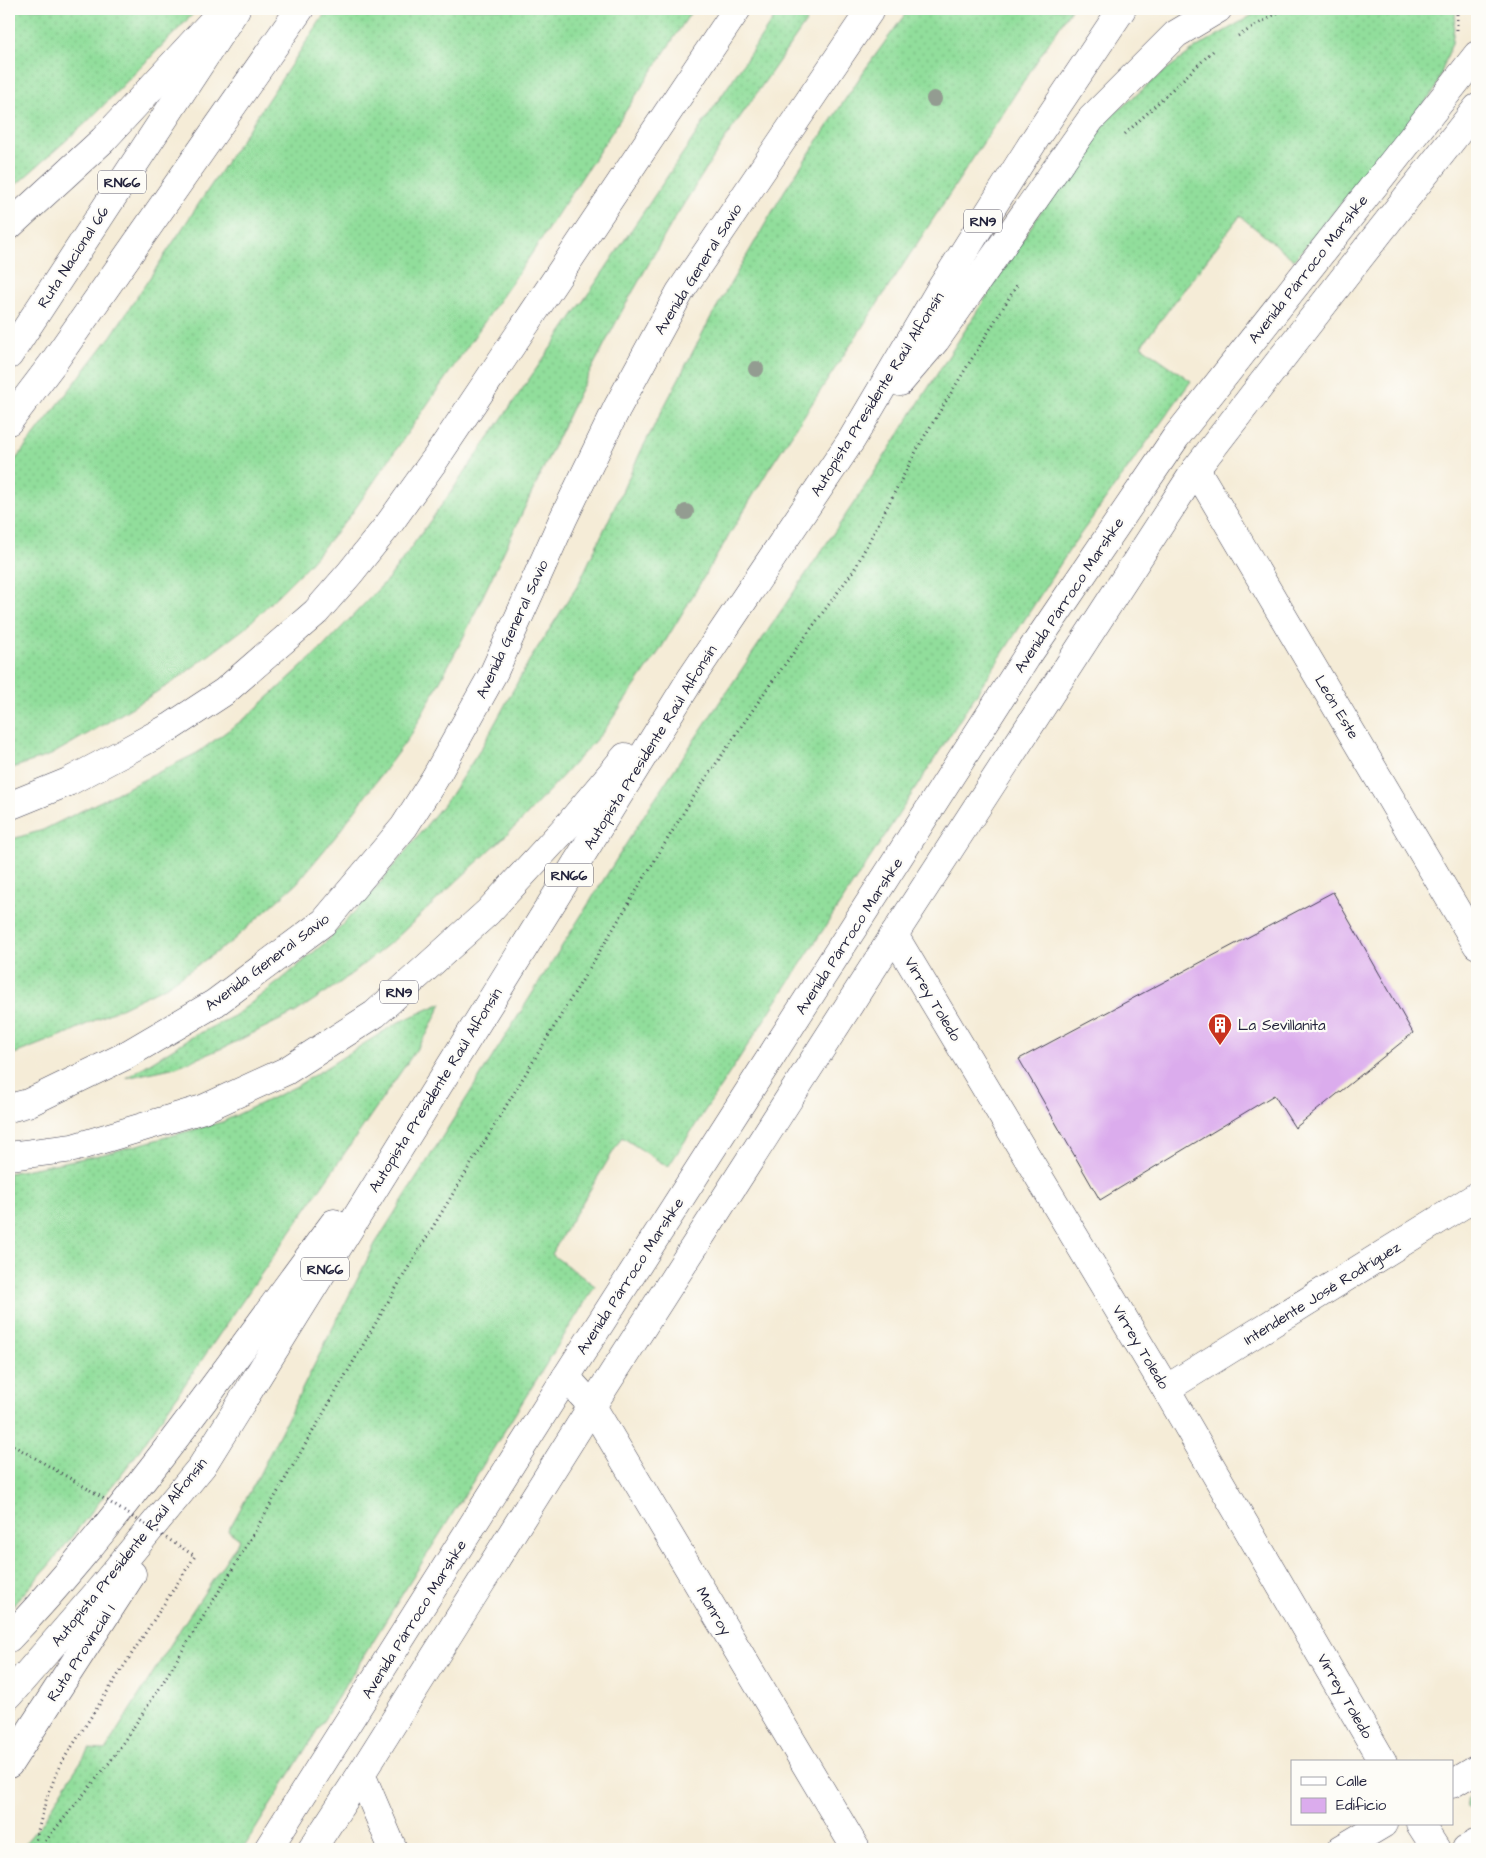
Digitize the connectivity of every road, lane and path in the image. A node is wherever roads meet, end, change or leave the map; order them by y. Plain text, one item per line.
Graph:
1 (224, 9) edge
2 (236, 9) edge
3 (300, 9) edge
4 (737, 9) edge
5 (871, 9) edge
6 (1122, 9) edge
7 (1218, 9) edge
8 (1284, 9) edge
9 (1233, 39) dead end
10 (1216, 49) dead end
11 (1477, 55) edge
12 (1477, 108) edge
13 (1122, 136) dead end
14 (9, 226) edge
15 (1019, 282) dead end
16 (9, 355) edge
17 (9, 421) edge
18 (852, 439) junction
19 (1196, 469) junction
20 (692, 678) junction
21 (9, 806) edge
22 (894, 934) junction
23 (1477, 945) edge
24 (446, 1072) junction
25 (9, 1108) edge
26 (9, 1156) edge
27 (1477, 1196) edge
28 (566, 1376) junction
29 (1166, 1390) junction
30 (592, 1406) junction
31 (9, 1443) edge
32 (202, 1466) junction
33 (9, 1638) edge
34 (9, 1695) edge
35 (1382, 1760) edge
36 (9, 1764) edge
37 (1477, 1769) edge
38 (361, 1774) junction
39 (1454, 1783) edge
40 (1380, 1826) edge
41 (1421, 1826) edge
42 (1477, 1843) edge
43 (32, 1849) edge
44 (39, 1849) edge
45 (268, 1849) edge
46 (312, 1849) edge
47 (393, 1849) edge
48 (856, 1849) edge
49 (1341, 1849) edge
50 (1436, 1849) edge
51 (1466, 1849) edge

1 - 14 main road
2 - 16 main road, Ruta Nacional 66 / RN66
3 - 17 main road
4 - 21 main road
5 - 25 main road, Avenida General Savio
6 - 18 main road, Autopista Presidente Raúl Alfonsín / RN9
7 - 18 main road
8 - 9 path
10 - 13 path
11 - 28 main road, Avenida Párroco Marshke
12 - 19 main road
15 - 44 path
18 - 20 main road, Autopista Presidente Raúl Alfonsín / RN9
19 - 22 main road
19 - 23 main road, León Este
20 - 24 main road, Autopista Presidente Raúl Alfonsín / RN66
20 - 26 main road, RN9
22 - 29 main road, Virrey Toledo
22 - 30 main road
24 - 32 main road, Autopista Presidente Raúl Alfonsín / RN66
24 - 33 main road
27 - 29 main road, Intendente José Rodríguez
28 - 30 main road, Monroy
28 - 45 main road, Avenida Párroco Marshke
29 - 35 main road, Virrey Toledo
30 - 38 main road
30 - 48 main road, Monroy
31 - 43 path, bridge
32 - 34 main road, Autopista Presidente Raúl Alfonsín / RN66
32 - 36 main road, Ruta Provincial 1
37 - 39 main road
38 - 46 main road
38 - 47 main road
40 - 49 main road
41 - 50 main road
42 - 51 main road

